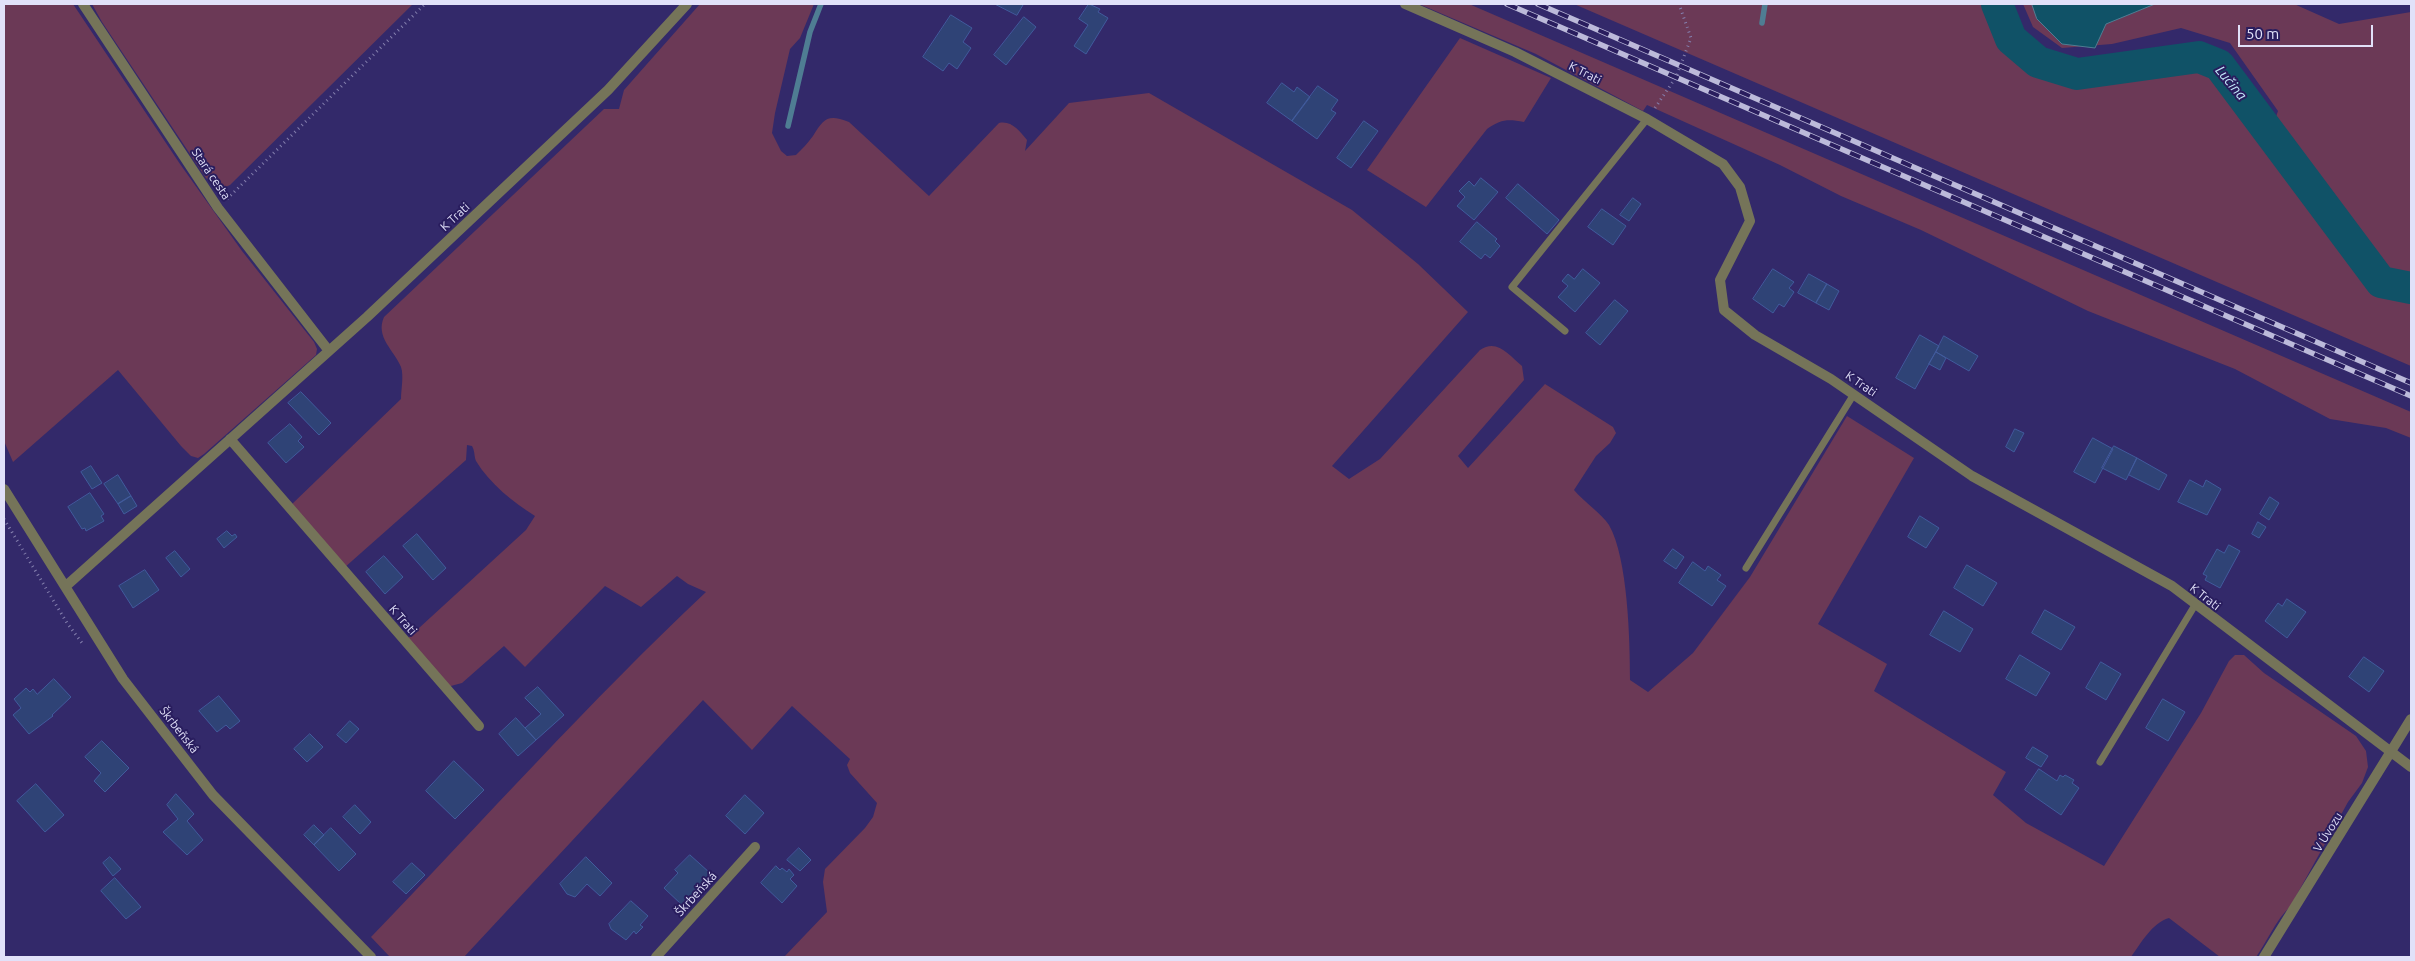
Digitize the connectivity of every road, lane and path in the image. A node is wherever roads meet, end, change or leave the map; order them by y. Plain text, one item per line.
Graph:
1 (83, 4) edge
2 (425, 4) edge
3 (686, 4) edge
4 (1405, 4) edge
5 (1679, 4) edge
6 (1647, 119) junction
7 (218, 208) junction
8 (1565, 331) dead end
9 (328, 351) junction
10 (1854, 394) junction
11 (230, 439) junction
12 (4, 489) edge
13 (1746, 568) dead end
14 (66, 586) junction
15 (2195, 605) junction
16 (2411, 719) edge
17 (478, 726) dead end
18 (2391, 754) junction
19 (2100, 762) dead end
20 (2411, 767) edge
21 (756, 846) dead end
22 (371, 957) edge
23 (656, 957) edge
24 (2264, 957) edge

1 - 7 street, Stará cesta
2 - 7 path
3 - 9 street, K Trati
4 - 6 street, K Trati
5 - 6 path
6 - 8 lane
6 - 10 street, K Trati
7 - 9 street, Stará cesta
9 - 11 street, K Trati
10 - 13 lane
10 - 15 street, K Trati
11 - 14 street, K Trati
11 - 17 street, K Trati
12 - 14 street, Škrbeňská
14 - 22 street, Škrbeňská
15 - 18 street, K Trati
15 - 19 lane
16 - 18 street, V Úvozu
18 - 20 street, K Trati
18 - 24 street, V Úvozu
21 - 23 street, Škrbeňská

